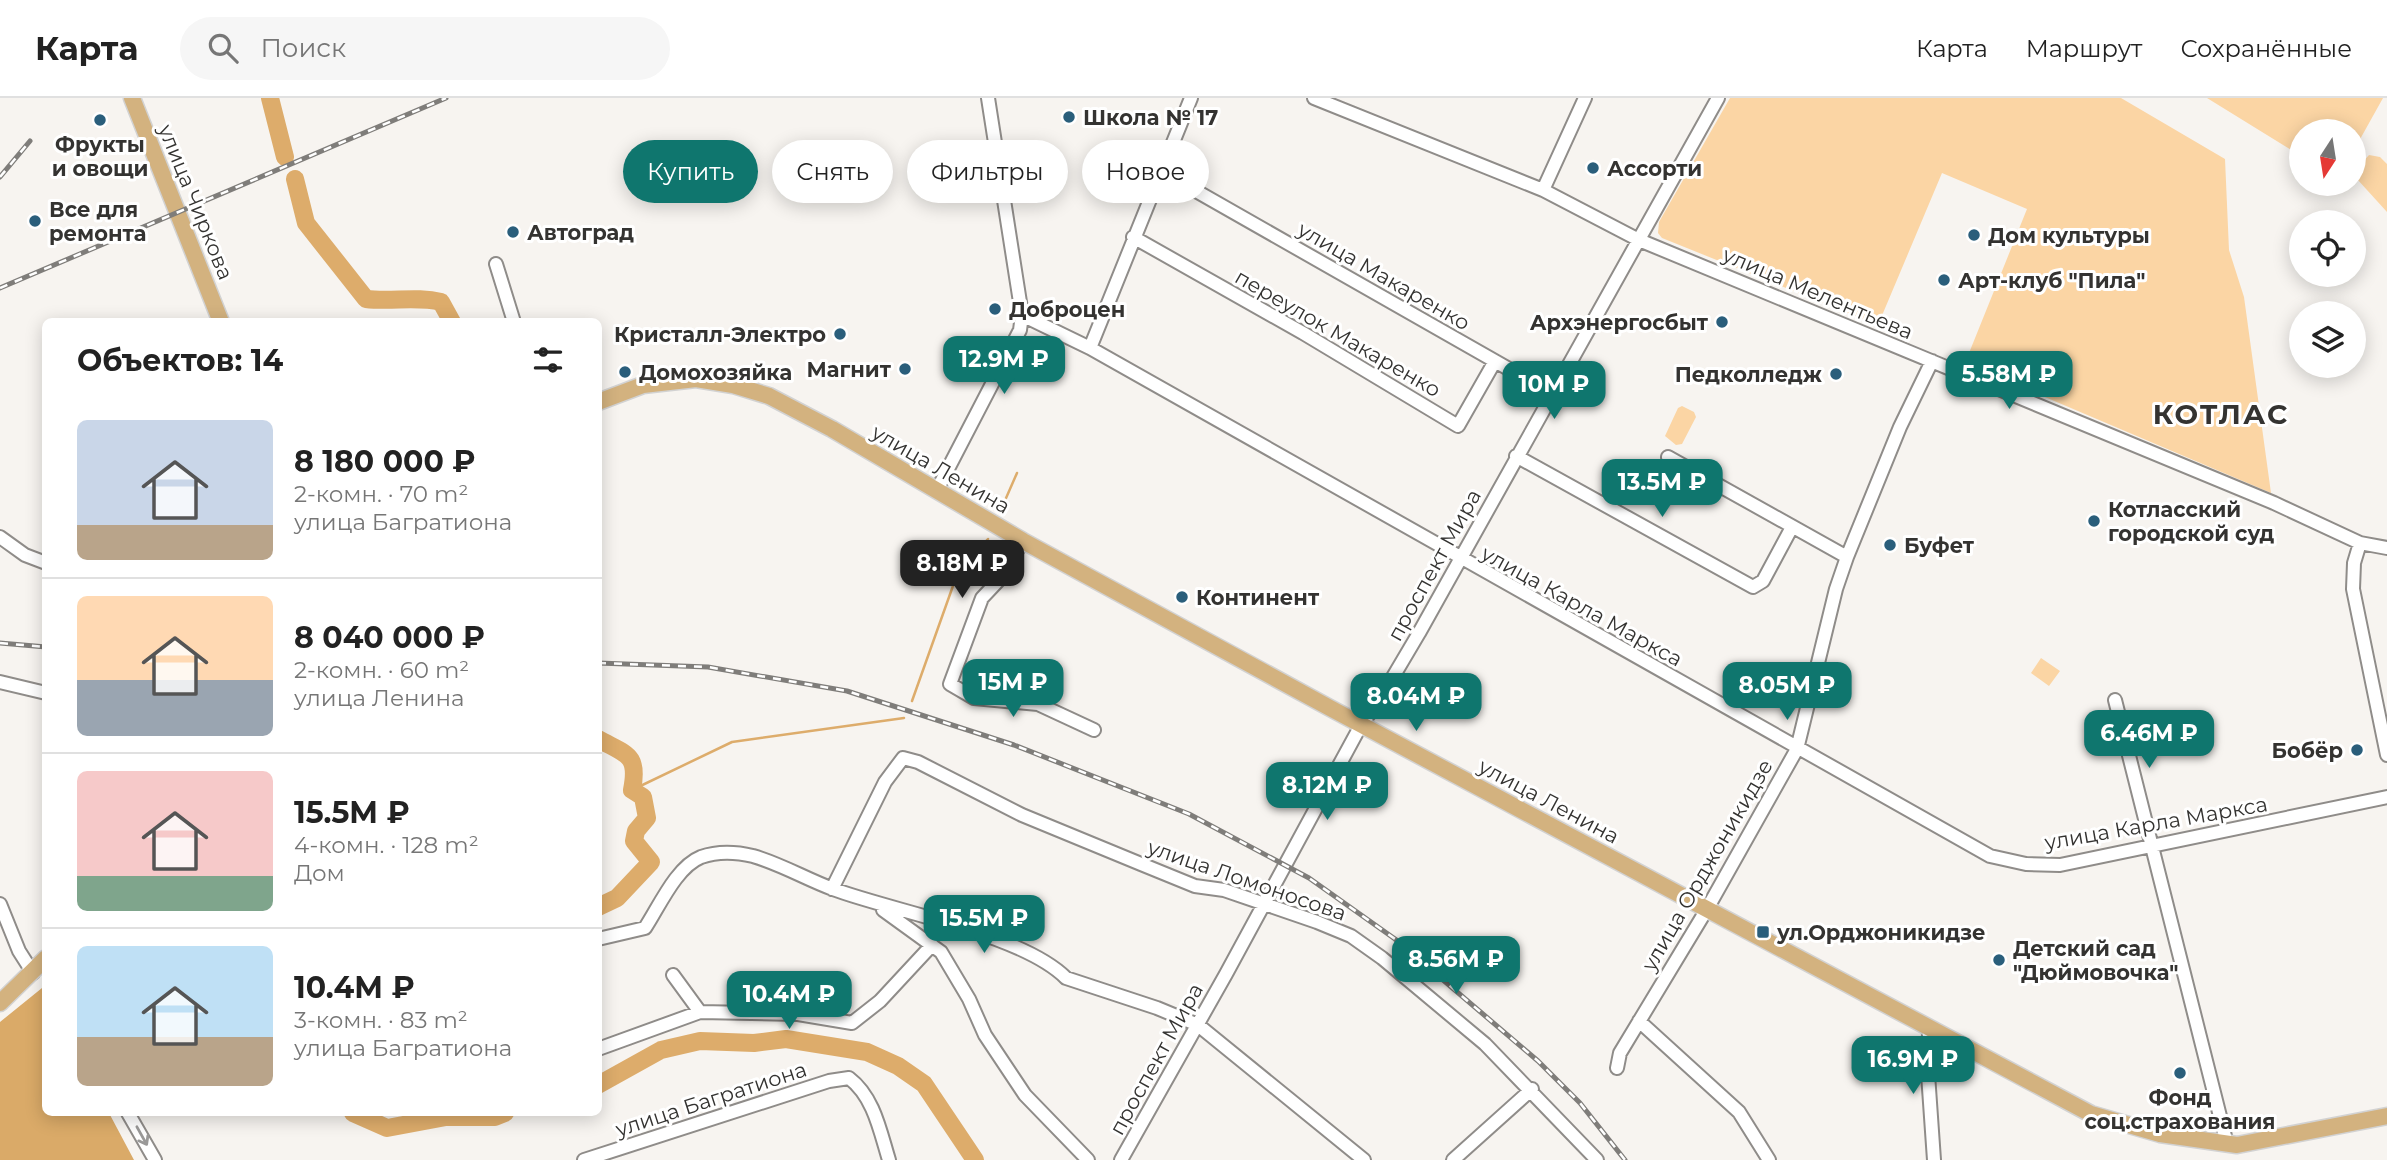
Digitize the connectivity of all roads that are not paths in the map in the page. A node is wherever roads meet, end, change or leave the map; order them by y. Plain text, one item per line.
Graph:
1 (132, 98) edge
2 (988, 98) edge
3 (1191, 98) edge
4 (1314, 98) edge
5 (1585, 98) edge
6 (1718, 98) edge
7 (1174, 140) edge
8 (1543, 190) junction
9 (1209, 198) edge
10 (1147, 203) edge
11 (1133, 237) junction
12 (1639, 240) junction
13 (496, 264) dead end
14 (1022, 315) junction
15 (219, 318) edge
16 (513, 318) edge
17 (1090, 348) junction
18 (1495, 361) junction
19 (1931, 361) junction
20 (1551, 393) junction
21 (602, 400) edge
22 (1516, 456) junction
23 (1668, 457) dead end
24 (937, 490) junction
25 (1792, 527) junction
26 (0, 537) edge
27 (1023, 541) junction
28 (2360, 543) junction
29 (2387, 548) edge
30 (1847, 557) junction
31 (1459, 559) junction
32 (42, 562) edge
33 (0, 682) edge
34 (42, 692) edge
35 (2115, 700) dead end
36 (1361, 724) junction
37 (1094, 730) dead end
38 (1797, 748) junction
39 (2387, 755) edge
40 (2387, 797) edge
41 (2150, 848) junction
42 (832, 889) junction
43 (868, 901) junction
44 (0, 904) edge
45 (1264, 904) junction
46 (1707, 909) junction
47 (602, 938) edge
48 (932, 945) junction
49 (42, 963) edge
50 (673, 975) dead end
51 (0, 1003) edge
52 (700, 1012) junction
53 (1639, 1021) junction
54 (1198, 1025) junction
55 (1929, 1031) junction
56 (602, 1048) edge
57 (1617, 1068) dead end
58 (1532, 1089) junction
59 (130, 1116) edge
60 (2387, 1116) edge
61 (2227, 1144) junction
62 (2247, 1152) edge
63 (155, 1160) edge
64 (584, 1160) edge
65 (889, 1160) edge
66 (1088, 1160) edge
67 (1121, 1160) edge
68 (1364, 1160) edge
69 (1453, 1160) edge
70 (1597, 1160) edge
71 (1769, 1160) edge
72 (1934, 1160) edge

1 - 15 main road, улица Чиркова
2 - 14 street
3 - 7 street
4 - 8 street, улица Мелентьева
5 - 8 street
6 - 12 street, проспект Мира
8 - 12 street, улица Мелентьева
9 - 18 street, улица Макаренко
10 - 11 street
11 - 17 street
11 - 18 street, переулок Макаренко
12 - 19 street, улица Мелентьева
12 - 20 street, проспект Мира
13 - 16 street
14 - 17 street, улица Карла Маркса
14 - 24 street
17 - 31 street, улица Карла Маркса
18 - 20 street, улица Макаренко
19 - 28 street, улица Мелентьева
19 - 30 street, улица Орджоникидзе
20 - 22 street, проспект Мира
21 - 24 main road, улица Ленина
22 - 25 street
22 - 31 street, проспект Мира
23 - 25 street
24 - 27 main road, улица Ленина
25 - 30 street
26 - 32 street
27 - 36 main road, улица Ленина
27 - 37 street
28 - 29 street, улица Мелентьева
28 - 39 street
30 - 38 street, улица Орджоникидзе
31 - 36 street, проспект Мира
31 - 38 street, улица Карла Маркса
33 - 34 street
35 - 41 street
36 - 45 street, проспект Мира
36 - 46 main road, улица Ленина
38 - 41 street, улица Карла Маркса
38 - 46 street, улица Орджоникидзе
40 - 41 street, улица Карла Маркса
41 - 61 street
42 - 43 street
42 - 45 street, улица Ломоносова
42 - 47 street
43 - 48 street
43 - 54 street
44 - 49 street
45 - 54 street, проспект Мира
45 - 58 street, улица Ломоносова
46 - 53 street, улица Орджоникидзе
46 - 55 main road, улица Ленина
48 - 52 street
48 - 66 street
49 - 51 main road
50 - 52 street
52 - 56 street
53 - 57 street, улица Орджоникидзе
53 - 71 street
54 - 67 street, проспект Мира
54 - 68 street
55 - 61 main road, улица Ленина
55 - 72 street
58 - 69 street
58 - 70 street, улица Ломоносова
59 -> 63 street
60 - 62 main road, улица Ленина
61 - 62 main road, улица Ленина
64 - 65 street, улица Багратиона

